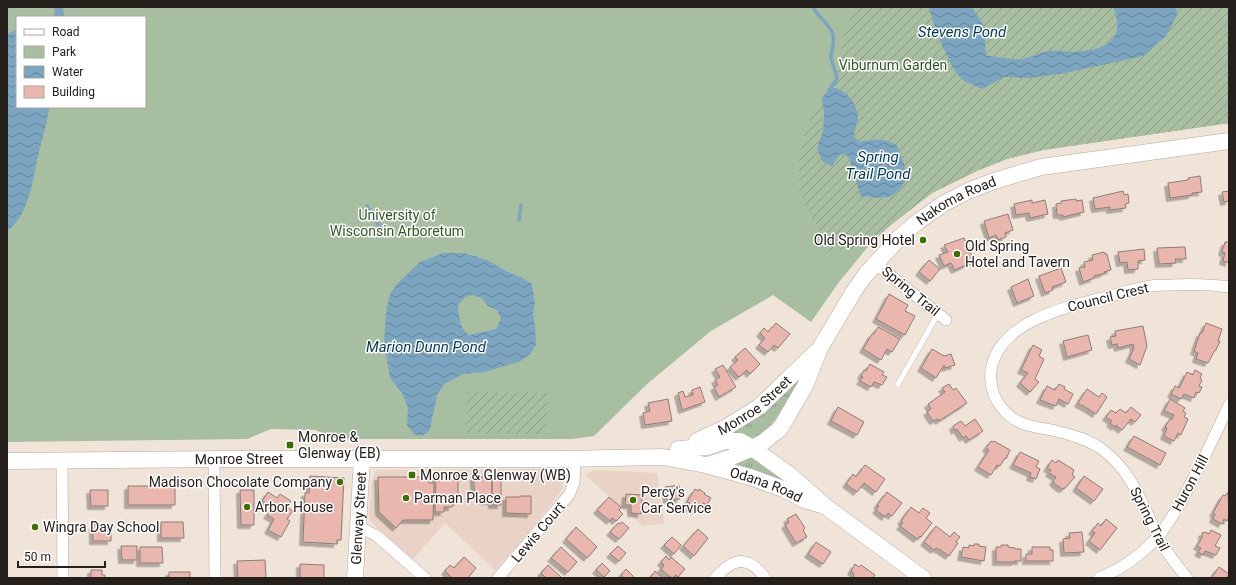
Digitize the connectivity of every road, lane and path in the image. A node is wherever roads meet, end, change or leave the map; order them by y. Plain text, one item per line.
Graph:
1 (1229, 141) edge
2 (876, 263) junction
3 (1229, 287) edge
4 (942, 317) joint
5 (1000, 347) joint
6 (820, 348) junction
7 (898, 384) dead end
8 (1229, 405) edge
9 (780, 428) junction
10 (752, 448) junction
11 (678, 449) junction
12 (663, 457) junction
13 (214, 459) junction
14 (362, 459) junction
15 (576, 459) junction
16 (7, 461) edge
17 (62, 461) junction
18 (706, 465) junction
19 (790, 475) junction
20 (825, 506) junction
21 (358, 526) junction
22 (1158, 536) junction
23 (64, 578) edge
24 (215, 578) edge
25 (355, 578) edge
26 (425, 578) edge
27 (498, 578) edge
28 (715, 578) edge
29 (765, 578) edge
30 (923, 578) edge
31 (1099, 578) edge
32 (1187, 578) edge

1 - 2 main road, Nakoma Road
2 - 4 street, Spring Trail
2 - 6 main road, Nakoma Road
3 - 5 street, Council Crest
4 - 7 lane
5 - 22 street, Spring Trail
6 - 9 main road, Nakoma Road
6 - 11 main road, Monroe Street
8 - 22 street, Huron Hill
9 - 10 main road, Nakoma Road
9 - 19 main road
10 - 11 main road, Monroe Street
10 - 18 main road, Monroe Street
10 - 19 main road, Odana Road
11 - 12 main road, Monroe Street
12 - 15 main road, Monroe Street
12 - 18 main road, Monroe Street
13 - 14 main road, Monroe Street
13 - 17 main road, Monroe Street
13 - 24 street
14 - 15 main road, Monroe Street
14 - 21 main road, Glenway Street
15 - 27 street, Lewis Court
16 - 17 main road, Monroe Street
17 - 23 street
18 - 20 main road, Odana Road
19 - 20 main road, Odana Road
20 - 30 main road, Odana Road
21 - 25 main road, Glenway Street
21 - 26 street
22 - 31 street, Huron Hill
22 - 32 street, Spring Trail
28 - 29 street

